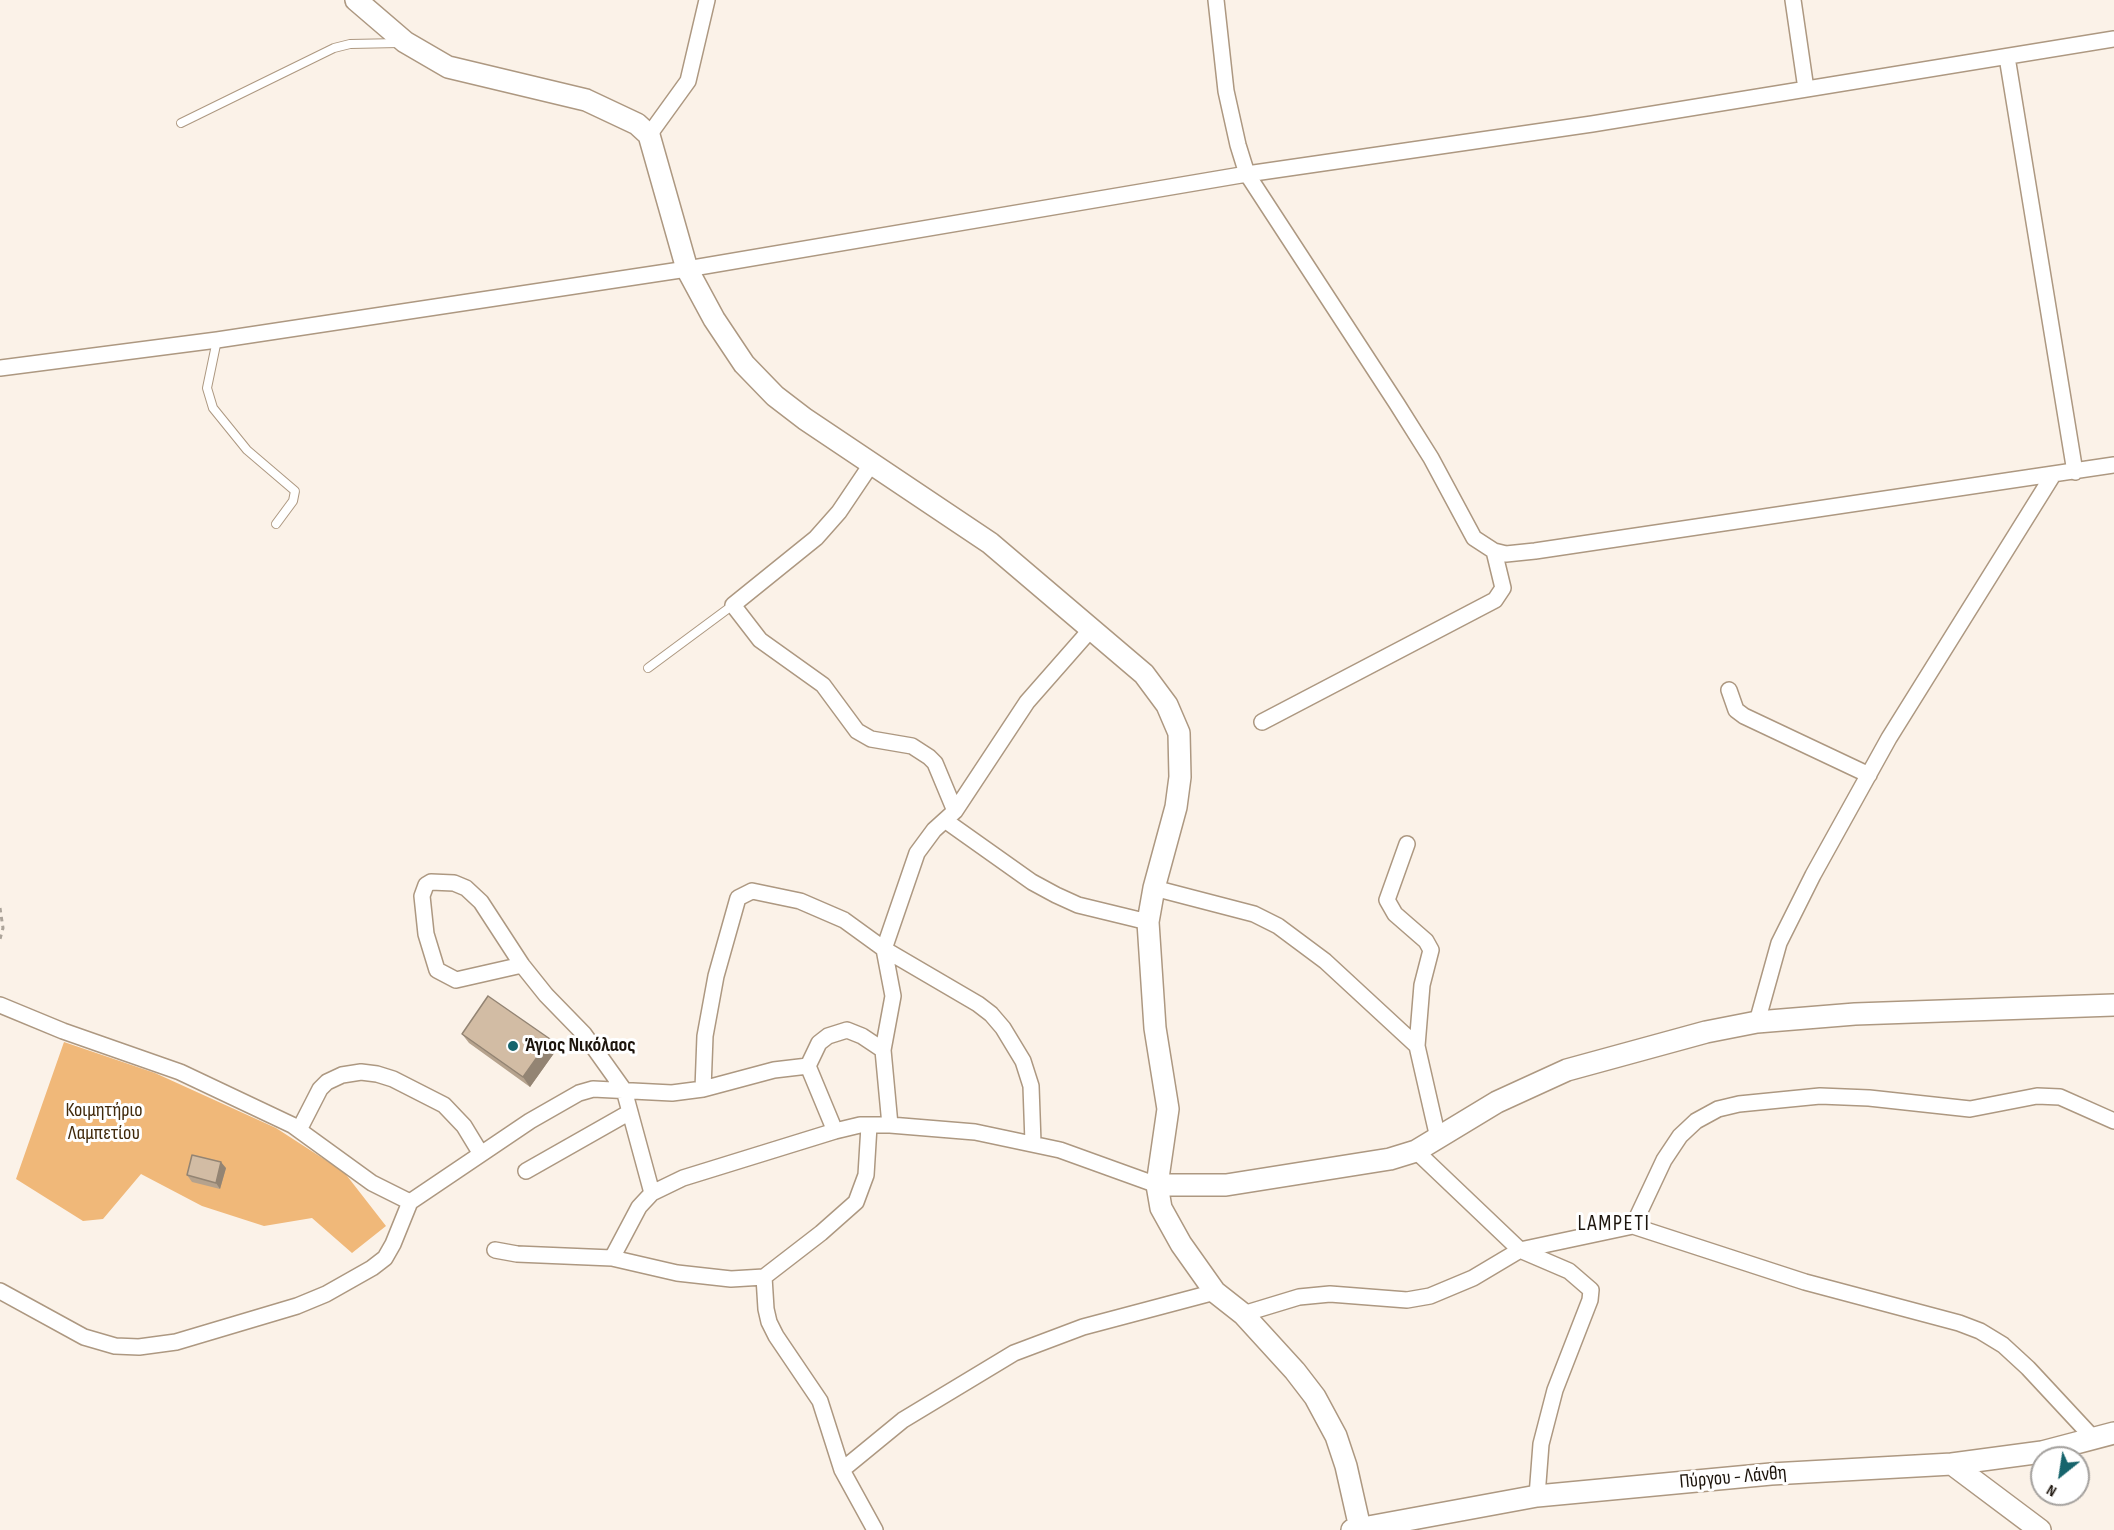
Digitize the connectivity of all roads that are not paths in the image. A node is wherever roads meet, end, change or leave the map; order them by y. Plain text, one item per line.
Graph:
1 (356, 0) edge
2 (707, 0) edge
3 (1216, 0) edge
4 (1793, 0) edge
5 (2114, 39) edge
6 (405, 42) junction
7 (2007, 57) junction
8 (1806, 89) junction
9 (181, 123) dead end
10 (649, 135) junction
11 (1247, 174) junction
12 (687, 269) junction
13 (217, 340) junction
14 (0, 368) edge
15 (872, 463) junction
16 (2114, 465) edge
17 (2075, 471) junction
18 (2053, 475) junction
19 (276, 524) dead end
20 (1494, 551) junction
21 (734, 605) junction
22 (1092, 628) junction
23 (648, 668) dead end
24 (1729, 690) dead end
25 (1262, 722) dead end
26 (1869, 775) junction
27 (950, 816) junction
28 (1407, 844) dead end
29 (1154, 888) junction
30 (1148, 922) junction
31 (884, 949) junction
32 (522, 965) junction
33 (0, 1005) edge
34 (2114, 1005) edge
35 (1757, 1022) junction
36 (1417, 1046) junction
37 (883, 1050) junction
38 (808, 1065) junction
39 (703, 1089) junction
40 (624, 1090) junction
41 (630, 1113) junction
42 (2114, 1121) edge
43 (890, 1125) junction
44 (869, 1126) junction
45 (299, 1130) junction
46 (835, 1131) junction
47 (1438, 1137) junction
48 (1034, 1143) junction
49 (1416, 1151) junction
50 (481, 1154) junction
51 (526, 1171) dead end
52 (1157, 1185) junction
53 (652, 1193) junction
54 (410, 1202) junction
55 (1633, 1226) junction
56 (495, 1250) dead end
57 (1520, 1250) junction
58 (612, 1258) junction
59 (764, 1277) junction
60 (0, 1291) edge
61 (1215, 1292) junction
62 (1243, 1314) junction
63 (2104, 1436) edge
64 (1952, 1464) junction
65 (842, 1470) junction
66 (1537, 1496) junction
67 (1357, 1529) edge
68 (875, 1530) edge
69 (2040, 1530) edge

1 - 6 street
2 - 10 street
3 - 11 street
4 - 8 street
5 - 7 street
6 - 9 lane
6 - 10 street
7 - 8 street
7 - 17 street
8 - 11 street
10 - 12 street
11 - 12 street
11 - 20 street
12 - 13 street
12 - 15 street
13 - 14 street
13 - 19 lane
15 - 21 street
15 - 22 street
16 - 17 street
17 - 18 street
18 - 20 street
18 - 26 street
20 - 25 street
21 - 23 lane
21 - 27 street
22 - 27 street
22 - 29 street
24 - 26 street
26 - 35 street
27 - 30 street
27 - 31 street
28 - 36 street
29 - 30 street
29 - 36 street
30 - 52 street
31 - 37 street
31 - 39 street
31 - 48 street
32 - 32 street
32 - 40 street
33 - 45 street
34 - 35 street
35 - 47 street
36 - 47 street
37 - 38 street
37 - 43 street
38 - 39 street
38 - 46 street
39 - 40 street
40 - 41 street
40 - 50 street
41 - 51 street
41 - 53 street
42 - 55 street
43 - 44 street
43 - 48 street
44 - 46 street
44 - 59 street
45 - 50 street
45 - 54 street
46 - 53 street
47 - 49 street
48 - 52 street
49 - 52 street
49 - 57 street
50 - 54 street
52 - 61 street
53 - 58 street
54 - 60 street
55 - 57 street
55 - 63 street
56 - 58 street
57 - 62 street
57 - 66 street
58 - 59 street
59 - 65 street
61 - 62 street
61 - 65 street
62 - 67 street
63 - 64 street, Πύργου - Λάνθη
64 - 66 street, Πύργου - Λάνθη
64 - 69 street
65 - 68 street
66 - 67 street, Πύργου - Λάνθη

